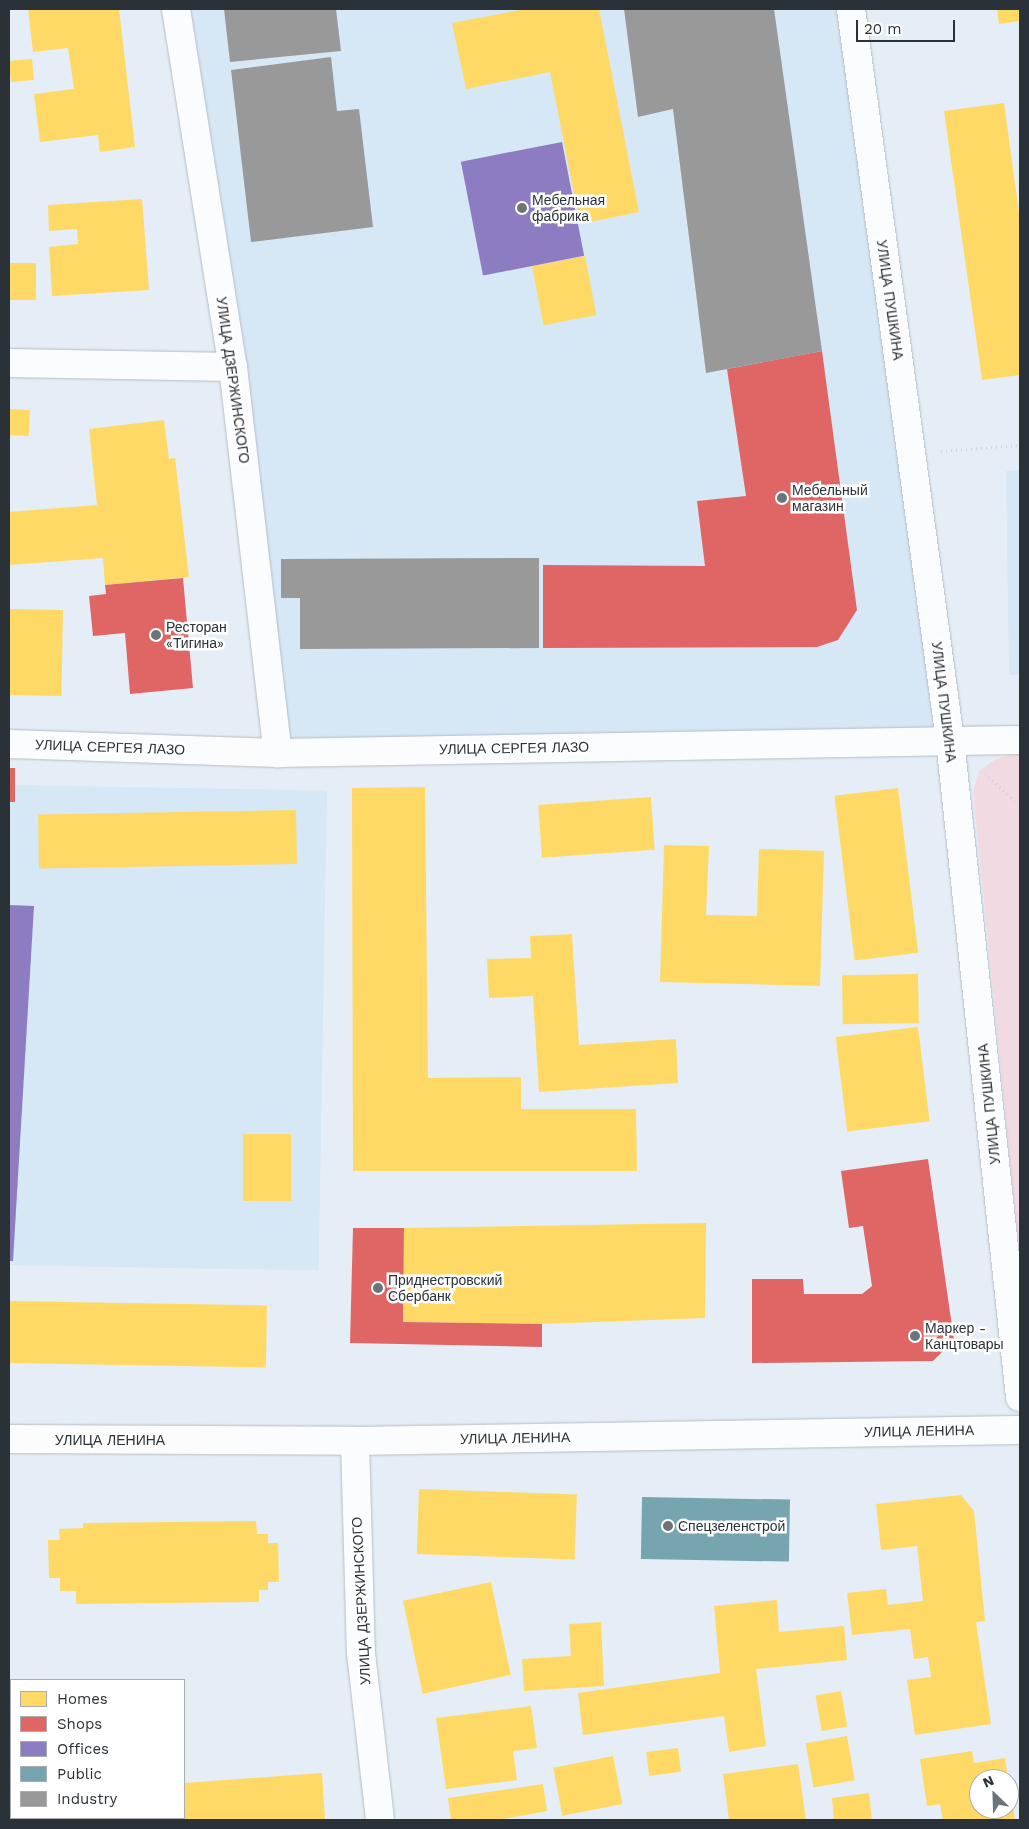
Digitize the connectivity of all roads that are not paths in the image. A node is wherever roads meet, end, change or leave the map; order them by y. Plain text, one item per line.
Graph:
1 (176, 9) edge
2 (850, 9) edge
3 (9, 362) edge
4 (233, 367) junction
5 (950, 740) junction
6 (1020, 740) edge
7 (9, 744) edge
8 (278, 753) junction
9 (1020, 1397) edge
10 (1020, 1430) edge
11 (9, 1439) edge
12 (355, 1441) junction
13 (380, 1820) edge

1 - 4 street, УЛИЦА ДЗЕРЖИНСКОГО
2 - 5 street, УЛИЦА ПУШКИНА
3 - 4 street
4 - 8 street, УЛИЦА ДЗЕРЖИНСКОГО
5 - 6 street, УЛИЦА СЕРГЕЯ ЛАЗО
5 - 8 street, УЛИЦА СЕРГЕЯ ЛАЗО
5 - 9 street, УЛИЦА ПУШКИНА
7 - 8 street, УЛИЦА СЕРГЕЯ ЛАЗО
10 - 12 street, УЛИЦА ЛЕНИНА
11 - 12 street, УЛИЦА ЛЕНИНА
12 - 13 street, УЛИЦА ДЗЕРЖИНСКОГО

